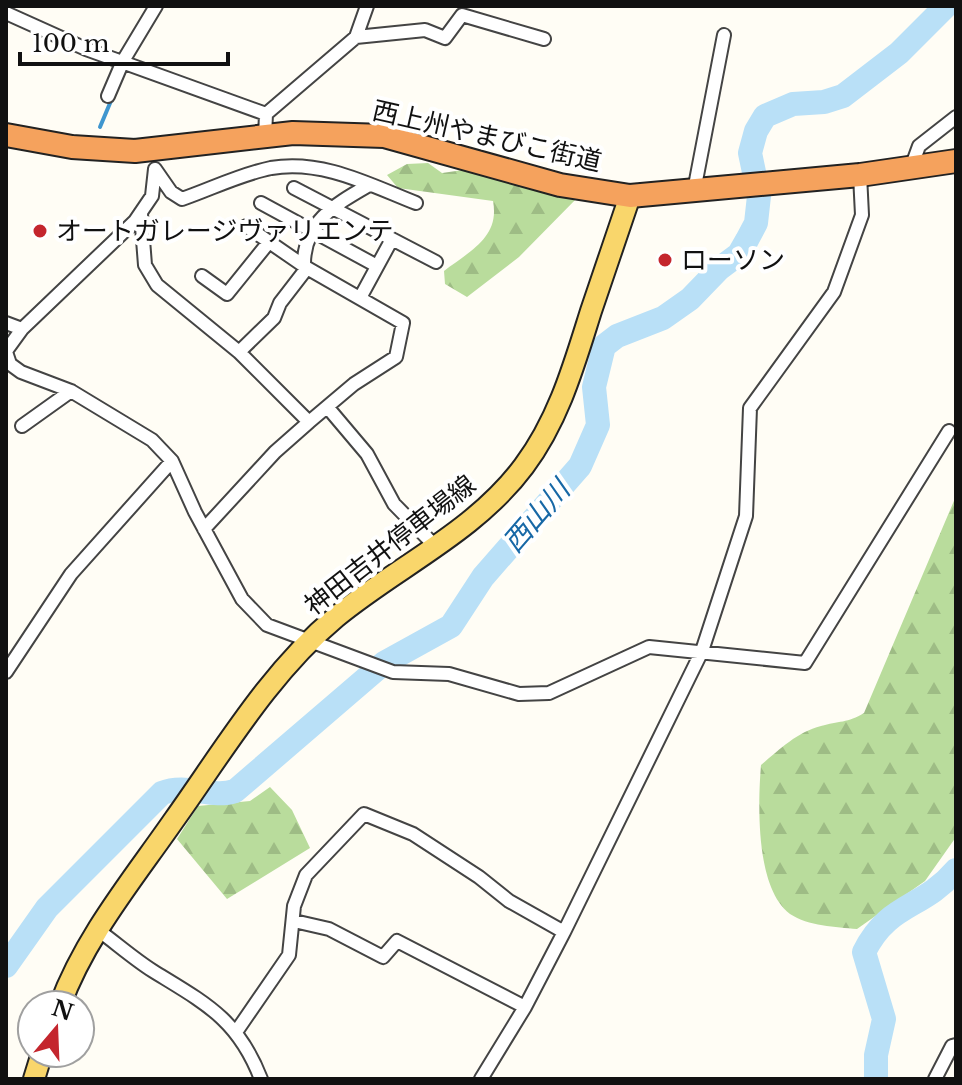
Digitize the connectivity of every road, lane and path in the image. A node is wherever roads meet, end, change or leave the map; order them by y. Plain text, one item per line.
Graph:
1 (156, 6) edge
2 (367, 6) edge
3 (6, 13) edge
4 (724, 35) dead end
5 (356, 37) junction
6 (544, 39) dead end
7 (123, 61) junction
8 (108, 96) dead end
9 (266, 114) junction
10 (956, 117) edge
11 (6, 135) edge
12 (265, 137) junction
13 (156, 159) junction
14 (956, 161) edge
15 (911, 168) junction
16 (860, 175) junction
17 (369, 185) junction
18 (294, 188) dead end
19 (694, 191) junction
20 (630, 196) junction
21 (261, 203) dead end
22 (416, 203) dead end
23 (330, 207) junction
24 (141, 214) junction
25 (246, 226) dead end
26 (312, 232) junction
27 (392, 239) junction
28 (269, 242) junction
29 (436, 262) dead end
30 (377, 266) junction
31 (306, 267) junction
32 (202, 276) dead end
33 (360, 298) junction
34 (6, 323) edge
35 (22, 329) junction
36 (6, 351) edge
37 (239, 352) junction
38 (71, 391) junction
39 (329, 409) junction
40 (309, 422) junction
41 (22, 426) dead end
42 (949, 431) dead end
43 (172, 461) junction
44 (204, 529) junction
45 (437, 548) junction
46 (310, 641) junction
47 (702, 651) junction
48 (6, 672) edge
49 (294, 921) junction
50 (98, 930) junction
51 (564, 932) junction
52 (68, 989) edge
53 (525, 1007) junction
54 (236, 1032) junction
55 (956, 1045) edge
56 (261, 1079) edge
57 (481, 1079) edge
58 (935, 1079) edge

1 - 7 street
2 - 5 street
3 - 7 street
4 - 19 street
5 - 6 street
5 - 9 street
7 - 8 street
7 - 9 street
9 - 12 street
10 - 15 street
11 - 13 highway, 西上州やまびこ街道
12 - 13 highway, 西上州やまびこ街道
12 - 20 highway, 西上州やまびこ街道
13 - 17 street
13 - 24 street
14 - 15 highway, 西上州やまびこ街道
15 - 16 highway, 西上州やまびこ街道
16 - 19 highway, 西上州やまびこ街道
16 - 47 street
17 - 22 street
17 - 23 street
18 - 23 street
19 - 20 highway, 西上州やまびこ街道
20 - 45 main road, 神田吉井停車場線
21 - 26 street
23 - 26 street
23 - 27 street
24 - 35 street
24 - 37 street
25 - 28 street
26 - 30 street
26 - 31 street
27 - 29 street
27 - 30 street
28 - 31 street
28 - 32 street
30 - 33 street
31 - 33 street
31 - 37 street
33 - 39 street
34 - 35 street
35 - 36 street
36 - 38 street
37 - 40 street
38 - 41 street
38 - 43 street
39 - 40 street
39 - 45 street
40 - 44 street
42 - 47 street
43 - 44 street
43 - 48 street
44 - 46 street
45 - 46 main road, 神田吉井停車場線
46 - 47 street
46 - 50 main road, 神田吉井停車場線
47 - 51 street
49 - 51 street
49 - 53 street
49 - 54 street
50 - 52 main road, 神田吉井停車場線
50 - 54 street
51 - 53 street
53 - 57 street
54 - 56 street
55 - 58 street

